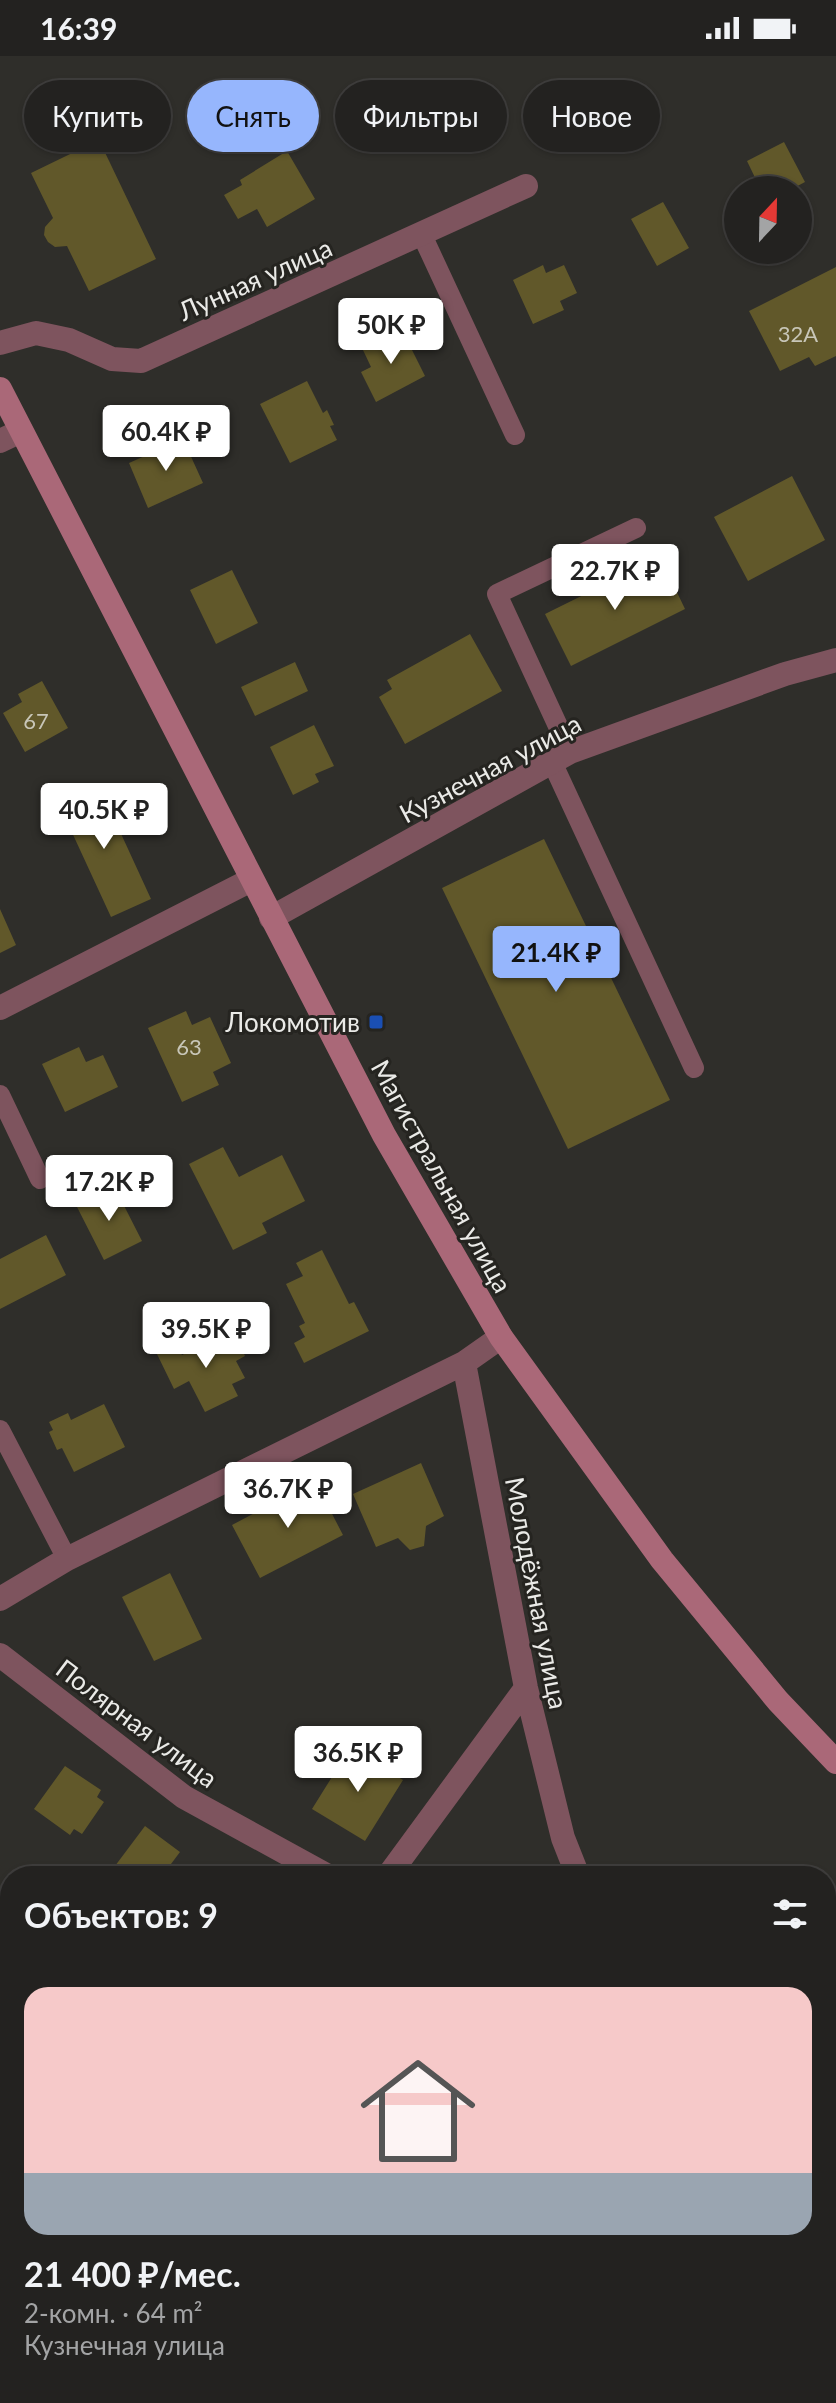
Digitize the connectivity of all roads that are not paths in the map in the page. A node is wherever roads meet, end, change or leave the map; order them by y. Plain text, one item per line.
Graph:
1 (526, 186) dead end
2 (422, 235) junction
3 (0, 343) edge
4 (0, 389) edge
5 (515, 435) dead end
6 (11, 436) edge
7 (636, 528) dead end
8 (836, 660) edge
9 (561, 757) junction
10 (251, 880) junction
11 (271, 918) junction
12 (0, 1008) edge
13 (694, 1068) dead end
14 (0, 1095) edge
15 (40, 1179) dead end
16 (501, 1337) junction
17 (464, 1363) junction
18 (0, 1430) edge
19 (67, 1559) junction
20 (0, 1599) edge
21 (0, 1655) edge
22 (526, 1688) junction
23 (836, 1762) edge
24 (310, 1866) edge
25 (395, 1866) edge
26 (574, 1866) edge

1 - 2 street, Лунная улица
2 - 3 street, Лунная улица
2 - 5 lane
4 - 6 main road, Магистральная улица
6 - 10 main road, Магистральная улица
7 - 9 lane
8 - 9 street, Кузнечная улица
9 - 11 street, Кузнечная улица
9 - 13 lane
10 - 11 main road, Магистральная улица
10 - 12 street
11 - 16 main road, Магистральная улица
14 - 15 lane
16 - 17 street
16 - 23 main road, Магистральная улица
17 - 19 street
17 - 22 street, Молодёжная улица
18 - 19 lane
19 - 20 street
21 - 24 street, Полярная улица
22 - 25 street
22 - 26 street, Молодёжная улица

